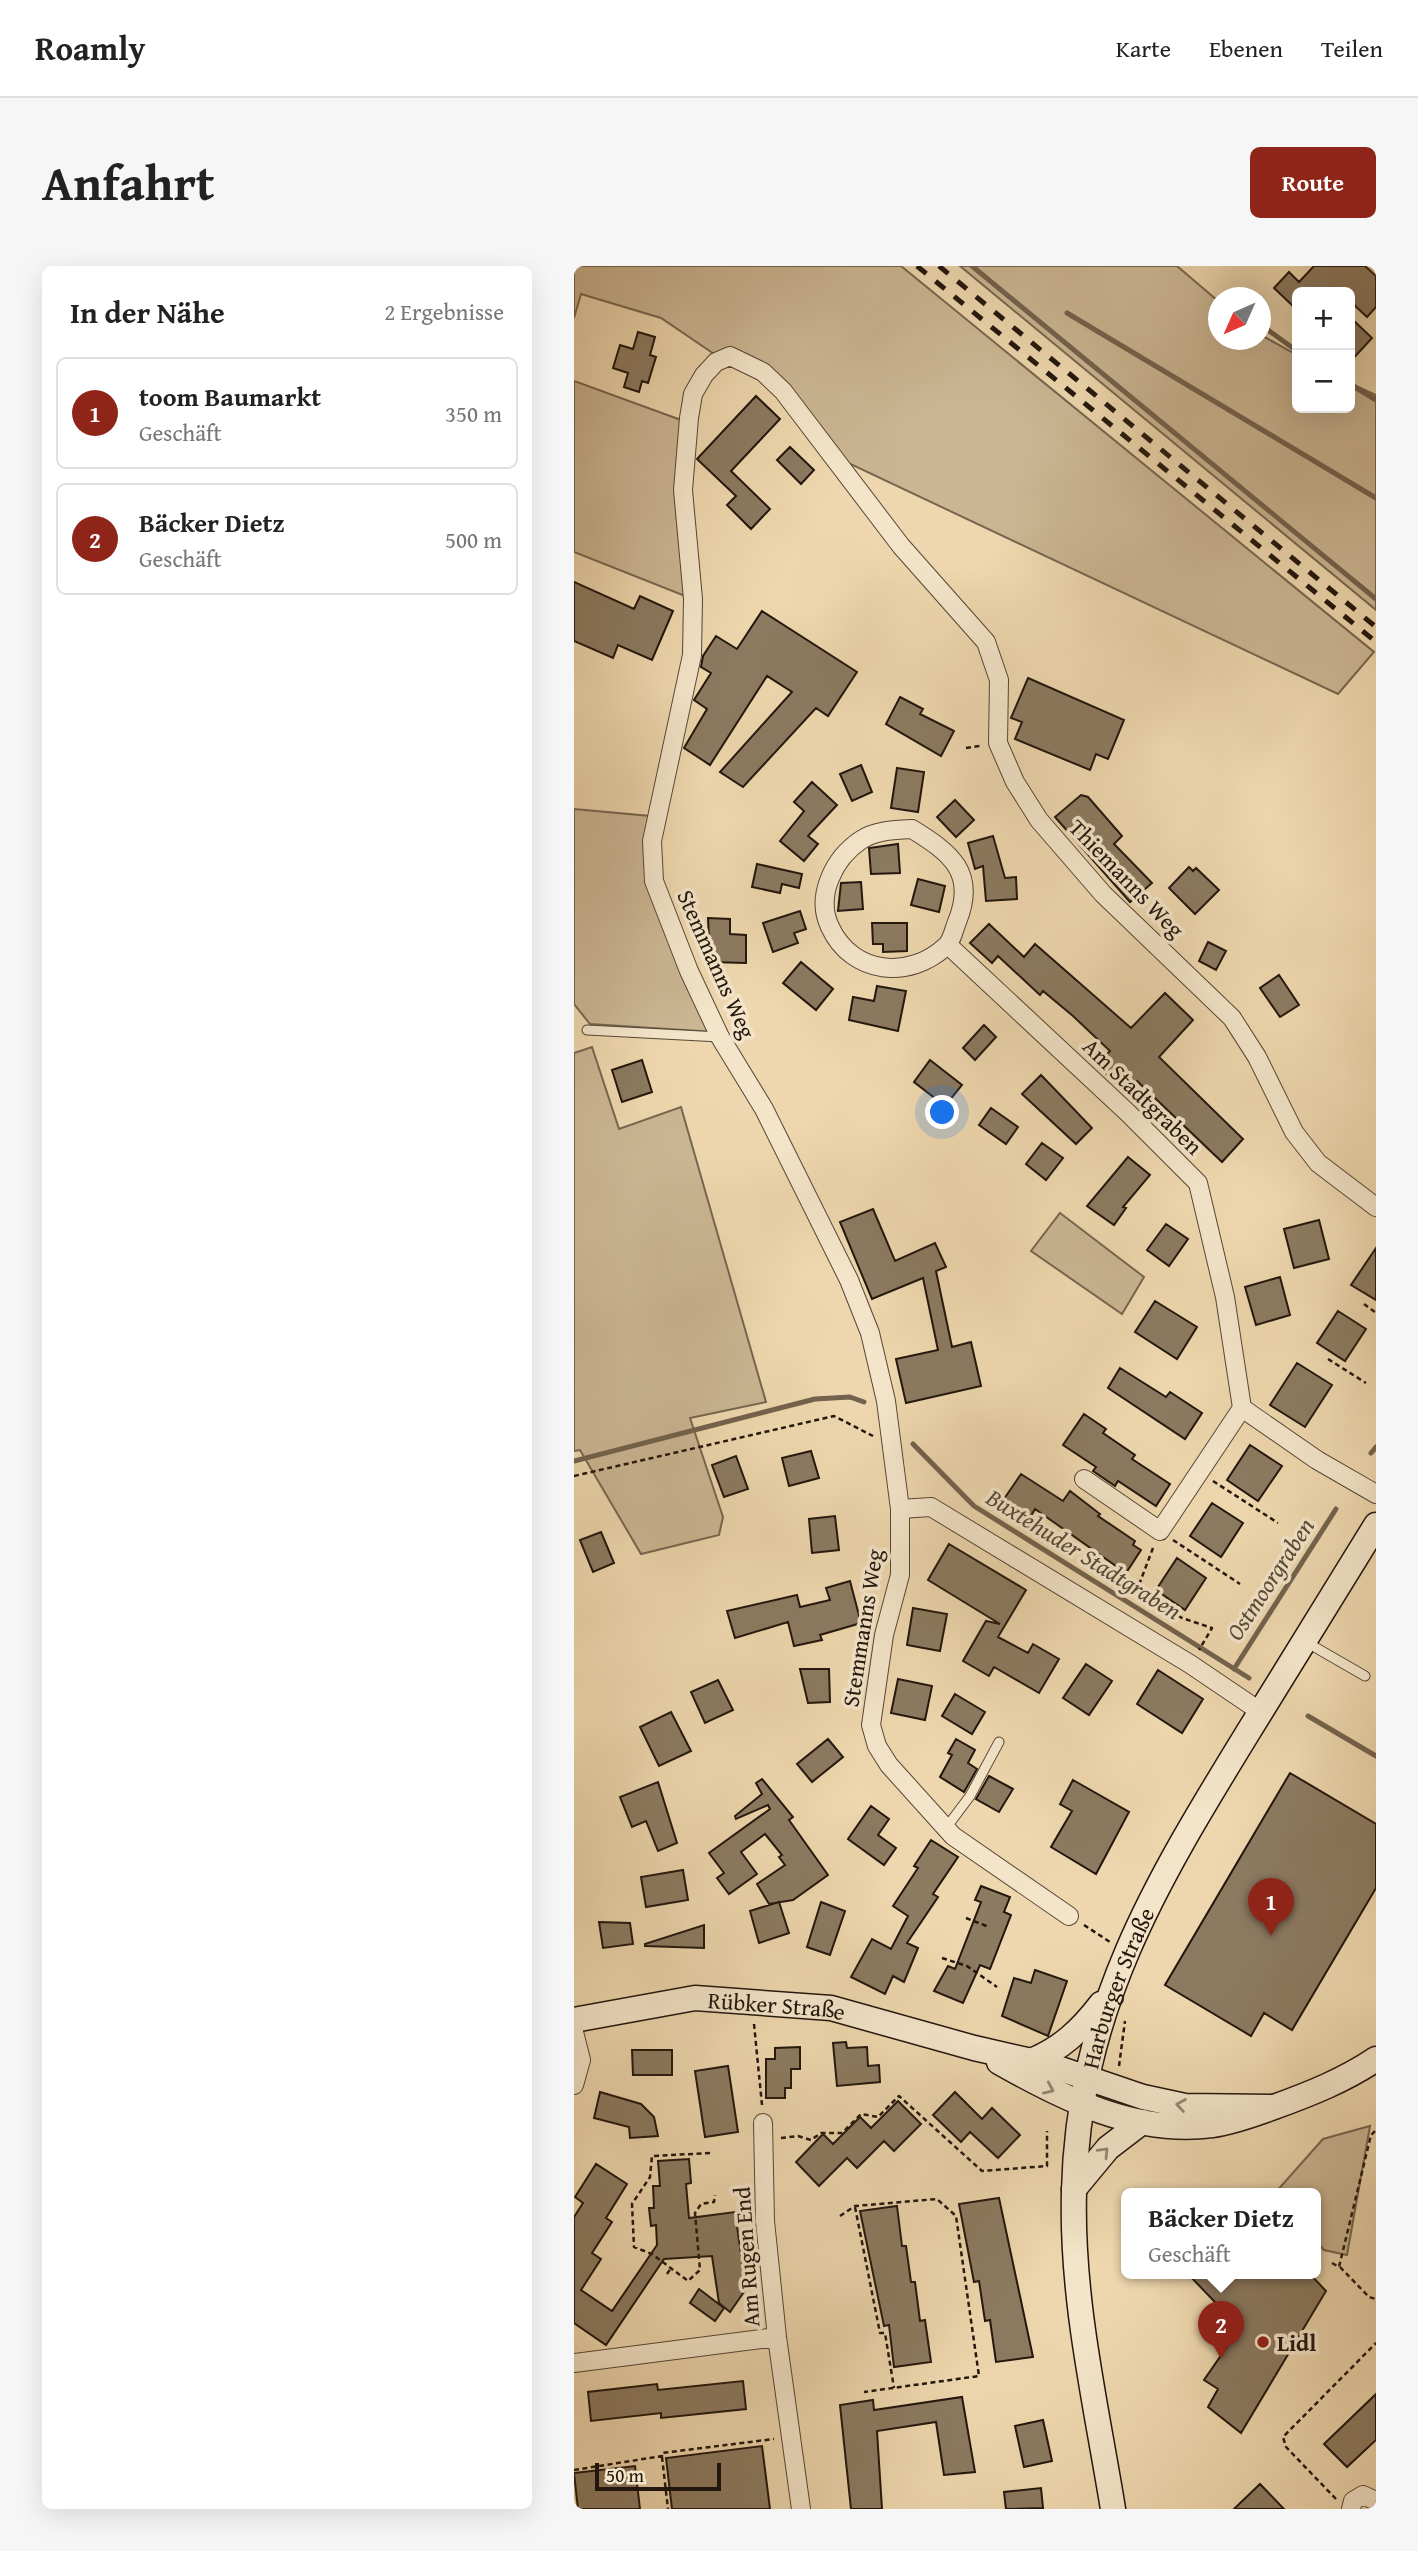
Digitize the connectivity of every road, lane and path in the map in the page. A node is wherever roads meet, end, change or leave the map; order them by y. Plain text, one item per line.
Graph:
1 (743, 360) joint
2 (948, 945) junction
3 (587, 1030) dead end
4 (720, 1037) junction
5 (1376, 1207) edge
6 (1364, 1304) dead end
7 (1376, 1313) edge
8 (1328, 1359) dead end
9 (1366, 1383) dead end
10 (1242, 1408) junction
11 (891, 1446) junction
12 (1200, 1472) junction
13 (574, 1476) edge
14 (1084, 1479) dead end
15 (1376, 1494) edge
16 (901, 1508) junction
17 (1278, 1523) dead end
18 (1376, 1525) edge
19 (1160, 1531) junction
20 (1240, 1584) dead end
21 (1304, 1641) junction
22 (1190, 1664) junction
23 (1365, 1676) dead end
24 (1261, 1712) junction
25 (999, 1742) dead end
26 (946, 1828) junction
27 (1069, 1916) joint
28 (966, 1918) dead end
29 (989, 1927) dead end
30 (1125, 1952) junction
31 (942, 1958) dead end
32 (997, 1987) dead end
33 (1108, 1996) junction
34 (752, 2000) junction
35 (1128, 2013) dead end
36 (574, 2020) edge
37 (574, 2032) edge
38 (974, 2048) junction
39 (1376, 2059) edge
40 (1031, 2061) junction
41 (1085, 2077) junction
42 (574, 2085) edge
43 (1116, 2088) junction
44 (1082, 2103) junction
45 (1273, 2107) junction
46 (1142, 2122) junction
47 (1376, 2130) edge
48 (763, 2131) junction
49 (1047, 2131) dead end
50 (710, 2153) dead end
51 (1074, 2189) junction
52 (715, 2195) dead end
53 (855, 2206) junction
54 (839, 2216) dead end
55 (1332, 2263) dead end
56 (1339, 2267) junction
57 (671, 2268) junction
58 (667, 2274) dead end
59 (1376, 2299) edge
60 (777, 2337) junction
61 (1376, 2343) edge
62 (574, 2363) edge
63 (894, 2388) junction
64 (864, 2392) dead end
65 (791, 2437) junction
66 (662, 2456) junction
67 (574, 2469) edge
68 (1376, 2501) edge
69 (1351, 2508) edge
70 (668, 2509) edge
71 (801, 2509) edge
72 (1112, 2509) edge

1 - 4 street, Stemmanns Weg
1 - 5 street, Thiemanns Weg
2 - 2 street
2 - 10 street, Am Stadtgraben
3 - 4 lane
4 - 11 street, Stemmanns Weg
6 - 7 path
8 - 9 path
10 - 12 street
10 - 15 street
11 - 13 path
11 - 16 street, Stemmanns Weg
12 - 17 path
12 - 19 street
14 - 19 street
16 - 22 street
16 - 26 street, Stemmanns Weg
18 - 21 street, Harburger Straße
19 - 20 path
19 - 22 path
21 - 23 lane
21 - 24 street, Harburger Straße
22 - 24 street
24 - 30 street, Harburger Straße
25 - 26 lane
26 - 27 street, Stemmanns Weg
27 - 30 path
28 - 29 path
30 - 33 street, Harburger Straße
31 - 32 path
33 - 40 street
33 - 41 street, Harburger Straße
34 - 36 street, Rübker Straße
34 - 38 street, Rübker Straße
34 - 48 path
35 - 43 path
37 - 42 street
38 - 40 street, Rübker Straße
38 -> 44 street, Rübker Straße
39 - 45 street, Rübker Straße
40 - 41 street, Rübker Straße
41 - 43 street, Rübker Straße
41 - 44 street, Harburger Straße
45 -> 43 street, Rübker Straße
44 - 46 street, Rübker Straße
44 - 51 street, Harburger Straße
45 - 46 street, Rübker Straße
51 -> 46 street
47 - 56 path
48 - 49 path
48 - 60 street, Am Rugen End
50 - 57 path
51 - 72 street, Harburger Straße
52 - 57 path
53 - 54 path
53 - 63 path
53 - 63 path
55 - 56 path
56 - 59 path
57 - 58 path
60 - 62 street
60 - 65 street, Am Rugen End
61 - 69 path
63 - 64 path
65 - 66 path
65 - 71 street, Am Rugen End
66 - 67 path
66 - 70 path
68 - 69 street

